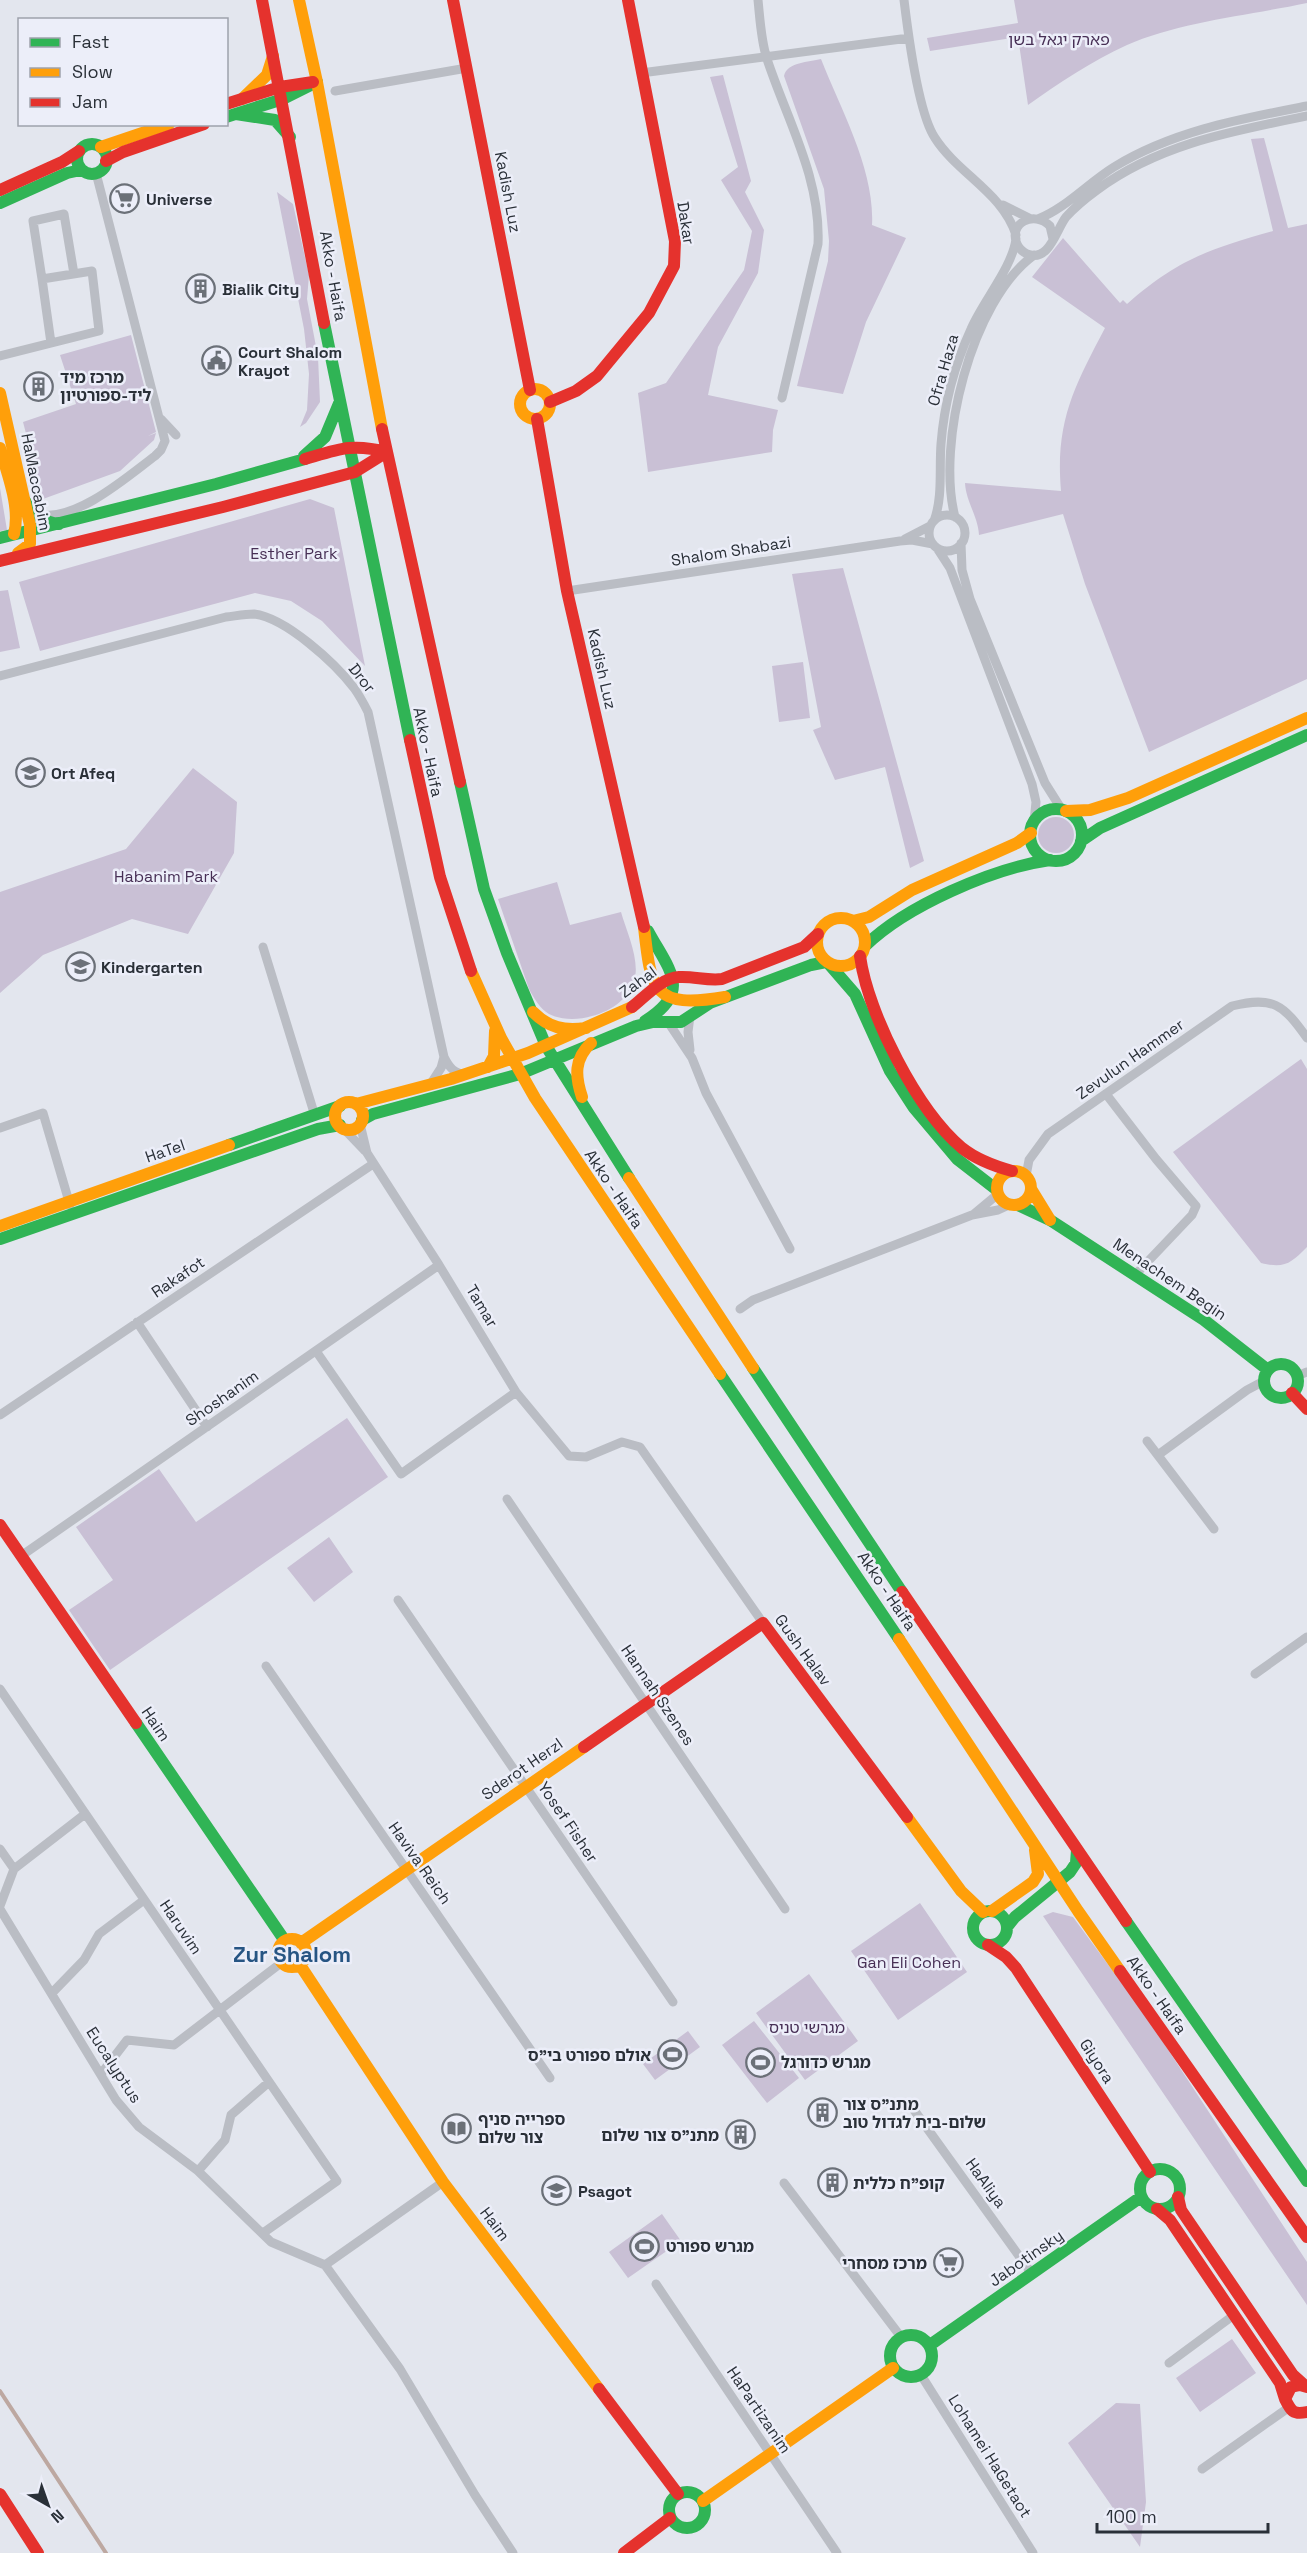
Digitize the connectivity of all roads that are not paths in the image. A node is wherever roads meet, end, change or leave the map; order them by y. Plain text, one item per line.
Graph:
1 (262, 0) edge
2 (299, 0) edge
3 (453, 0) edge
4 (628, 0) edge
5 (758, 0) edge
6 (904, 0) edge
7 (909, 38) junction
8 (273, 52) junction
9 (766, 56) junction
10 (467, 68) junction
11 (641, 73) junction
12 (317, 82) junction
13 (335, 92) dead end
14 (281, 93) junction
15 (242, 99) junction
16 (228, 103) edge
17 (1307, 106) edge
18 (231, 116) edge
19 (1307, 116) edge
20 (163, 126) edge
21 (198, 126) edge
22 (290, 137) junction
23 (101, 147) junction
24 (79, 151) junction
25 (106, 160) junction
26 (81, 170) junction
27 (96, 173) junction
28 (0, 190) edge
29 (994, 199) junction
30 (0, 203) edge
31 (1034, 219) junction
32 (1016, 237) junction
33 (1053, 239) junction
34 (1034, 255) junction
35 (74, 273) junction
36 (42, 279) junction
37 (51, 343) junction
38 (0, 356) edge
39 (530, 390) junction
40 (0, 393) edge
41 (782, 398) dead end
42 (341, 400) junction
43 (550, 402) junction
44 (161, 419) junction
45 (537, 419) junction
46 (176, 435) dead end
47 (349, 446) junction
48 (0, 448) edge
49 (387, 452) junction
50 (287, 464) junction
51 (355, 472) junction
52 (318, 482) junction
53 (24, 501) junction
54 (34, 513) junction
55 (955, 517) junction
56 (365, 520) junction
57 (932, 523) junction
58 (60, 524) junction
59 (31, 531) junction
60 (14, 534) junction
61 (0, 538) edge
62 (900, 541) junction
63 (961, 543) junction
64 (935, 546) junction
65 (0, 561) edge
66 (567, 591) junction
67 (0, 675) edge
68 (1307, 718) edge
69 (1307, 735) edge
70 (1064, 811) junction
71 (1032, 827) junction
72 (1081, 841) junction
73 (1050, 860) junction
74 (853, 921) junction
75 (645, 924) junction
76 (818, 934) junction
77 (263, 947) dead end
78 (863, 951) junction
79 (828, 963) junction
80 (674, 978) junction
81 (655, 988) junction
82 (725, 997) junction
83 (672, 998) junction
84 (530, 1008) junction
85 (690, 1016) junction
86 (668, 1022) junction
87 (495, 1027) junction
88 (586, 1028) junction
89 (629, 1028) junction
90 (1307, 1038) edge
91 (591, 1043) junction
92 (546, 1046) junction
93 (444, 1057) junction
94 (692, 1058) junction
95 (511, 1059) junction
96 (554, 1060) junction
97 (488, 1067) junction
98 (467, 1074) junction
99 (520, 1074) junction
100 (429, 1085) junction
101 (1106, 1094) junction
102 (356, 1104) junction
103 (340, 1106) junction
104 (315, 1116) junction
105 (591, 1120) junction
106 (361, 1122) junction
107 (341, 1126) junction
108 (0, 1128) edge
109 (366, 1153) junction
110 (373, 1164) junction
111 (1012, 1172) junction
112 (1026, 1176) junction
113 (1031, 1189) junction
114 (998, 1192) junction
115 (70, 1201) junction
116 (1013, 1205) junction
117 (972, 1215) junction
118 (57, 1220) junction
119 (1050, 1220) junction
120 (0, 1226) edge
121 (0, 1239) edge
122 (790, 1249) dead end
123 (439, 1265) junction
124 (1135, 1275) junction
125 (740, 1309) dead end
126 (137, 1322) junction
127 (316, 1351) junction
128 (1302, 1374) edge
129 (1266, 1376) junction
130 (516, 1392) junction
131 (1292, 1394) junction
132 (1307, 1409) edge
133 (0, 1415) edge
134 (207, 1427) junction
135 (1147, 1441) dead end
136 (1158, 1455) junction
137 (586, 1457) joint
138 (507, 1499) dead end
139 (0, 1525) edge
140 (1214, 1529) dead end
141 (21, 1556) junction
142 (398, 1600) dead end
143 (763, 1623) junction
144 (1307, 1637) edge
145 (266, 1666) dead end
146 (1255, 1674) dead end
147 (0, 1689) edge
148 (646, 1704) junction
149 (526, 1787) junction
150 (85, 1814) junction
151 (1031, 1841) junction
152 (0, 1849) edge
153 (1077, 1850) junction
154 (14, 1869) junction
155 (406, 1870) junction
156 (1059, 1881) junction
157 (144, 1900) junction
158 (0, 1907) edge
159 (1026, 1907) junction
160 (785, 1909) dead end
161 (1078, 1911) junction
162 (983, 1914) junction
163 (1005, 1933) junction
164 (285, 1941) junction
165 (301, 1943) junction
166 (988, 1945) junction
167 (281, 1963) junction
168 (300, 1965) junction
169 (1016, 1968) junction
170 (51, 1994) junction
171 (673, 2002) dead end
172 (220, 2011) junction
173 (101, 2074) junction
174 (550, 2078) dead end
175 (268, 2082) junction
176 (914, 2110) dead end
177 (198, 2171) junction
178 (1150, 2172) junction
179 (1307, 2181) edge
180 (443, 2182) junction
181 (784, 2183) dead end
182 (1141, 2197) junction
183 (1178, 2197) junction
184 (1157, 2209) junction
185 (263, 2233) junction
186 (1307, 2237) edge
187 (326, 2265) junction
188 (1032, 2274) junction
189 (656, 2284) dead end
190 (1234, 2315) junction
191 (901, 2337) junction
192 (930, 2345) junction
193 (1169, 2363) dead end
194 (893, 2368) junction
195 (921, 2375) junction
196 (1306, 2386) edge
197 (1294, 2408) edge
198 (1307, 2423) edge
199 (770, 2454) junction
200 (1202, 2469) dead end
201 (0, 2494) edge
202 (678, 2494) junction
203 (703, 2501) junction
204 (670, 2518) junction
205 (38, 2553) edge
206 (513, 2553) edge
207 (624, 2553) edge
208 (837, 2553) edge
209 (1033, 2553) edge

1 - 8 main road, Akko - Haifa
2 - 12 main road, Akko - Haifa
3 - 10 main road, Kadish Luz
4 - 11 main road, Dakar
5 - 9 street
6 - 7 street
7 - 9 street
7 - 29 street
8 - 14 main road, Akko - Haifa
8 - 15 main road
9 - 11 street
9 - 41 street
10 - 13 street
10 - 39 main road, Kadish Luz
11 - 43 main road, Dakar
12 - 14 main road
12 - 49 main road, Akko - Haifa
14 - 15 main road
14 - 18 main road
14 - 22 main road, Akko - Haifa
15 - 16 main road
17 - 31 street
18 - 22 main road
19 - 33 street
20 - 23 main road
21 - 25 main road
22 - 42 main road, Akko - Haifa
23 - 24 main road
23 - 25 main road
24 - 26 main road
24 - 28 main road
25 - 27 main road
26 - 27 main road
26 - 30 main road
27 - 44 street
29 - 31 street
29 - 32 street
31 - 32 street
31 - 33 street
32 - 34 street
32 - 57 street, Ofra Haza
33 - 34 street
34 - 55 street, Ofra Haza
35 - 36 street
35 - 36 street
35 - 37 street
36 - 37 street
37 - 38 street
39 - 43 main road
39 - 45 main road
40 - 53 main road, HaMaccabim
42 - 47 main road, Akko - Haifa
42 - 50 main road
43 - 45 main road
44 - 46 street
44 - 54 street
45 - 66 main road, Kadish Luz
47 - 49 main road
47 - 50 main road
47 - 51 main road, Akko - Haifa
48 - 60 main road, HaMaccabim
49 - 51 main road
49 - 84 main road, Akko - Haifa
50 - 58 main road
51 - 52 main road
51 - 56 main road, Akko - Haifa
52 - 56 main road
52 - 65 main road
53 - 54 main road
53 - 59 main road, HaMaccabim
54 - 58 main road
55 - 57 street
55 - 63 street
56 - 87 main road, Akko - Haifa
57 - 62 street, Shalom Shabazi
57 - 64 street
58 - 59 main road
59 - 60 main road
59 - 65 main road, HaMaccabim
60 - 61 main road
62 - 64 street, Shalom Shabazi
62 - 66 street, Shalom Shabazi
63 - 64 street
63 - 70 street
64 - 71 street
66 - 75 main road, Kadish Luz
67 - 93 street, Dror
68 - 70 main road
69 - 72 main road
70 - 71 main road
70 - 72 main road
71 - 73 main road
71 - 74 main road
72 - 73 main road
73 - 78 main road
74 - 76 main road
74 - 78 main road
75 - 80 main road, Kadish Luz
75 - 81 main road, Kadish Luz
76 - 79 main road
76 - 80 main road, Zahal
77 - 104 street
78 - 79 main road
78 - 111 main road
79 - 82 main road
79 - 114 main road
80 - 81 main road, Zahal
80 - 83 main road
81 - 83 main road
81 - 88 main road, Zahal
82 - 83 main road
82 - 85 main road
83 - 89 main road
84 - 88 main road
84 - 92 main road, Akko - Haifa
85 - 86 main road
85 - 94 street
86 - 89 main road
86 - 94 street
87 - 95 main road, Akko - Haifa
87 - 97 main road
88 - 92 main road, Zahal
89 - 91 main road
90 - 101 street, Zevulun Hammer
91 - 96 main road
91 - 105 main road
92 - 95 main road, Zahal
92 - 96 main road, Akko - Haifa
93 - 98 street
93 - 100 street
94 - 122 street
95 - 97 main road
95 - 99 main road, Akko - Haifa
96 - 99 main road
96 - 105 main road, Akko - Haifa
97 - 98 main road
98 - 100 main road
99 - 106 main road
99 - 151 main road, Akko - Haifa
100 - 102 main road
101 - 112 street, Zevulun Hammer
101 - 124 street
102 - 103 main road
102 - 106 main road
103 - 104 main road, HaTel
103 - 107 main road
104 - 115 main road, HaTel
105 - 153 main road, Akko - Haifa
106 - 107 main road
106 - 109 street, Tamar
107 - 109 street, Tamar
107 - 118 main road, HaTel
108 - 115 street
109 - 110 street, Tamar
110 - 123 street, Tamar
110 - 126 street, Rakafot
111 - 112 main road
111 - 114 main road
112 - 113 main road
113 - 116 main road
113 - 119 main road, Menachem Begin
114 - 116 main road
114 - 117 street
115 - 118 street
115 - 120 main road, HaTel
116 - 117 street
116 - 119 main road, Menachem Begin
117 - 125 street
118 - 121 main road, HaTel
119 - 124 main road, Menachem Begin
123 - 127 street, Shoshanim
123 - 130 street, Tamar
124 - 129 main road, Menachem Begin
126 - 133 street, Rakafot
126 - 134 street
127 - 130 street
127 - 134 street, Shoshanim
128 - 129 main road
128 - 131 main road
129 - 131 main road
129 - 136 street
130 - 137 street, Tamar
131 - 132 main road
134 - 141 street, Shoshanim
135 - 136 street
136 - 140 street
137 - 143 street, Gush Halav
138 - 148 street, Hannah Szenes
139 - 141 main road, Haim
141 - 164 main road, Haim
142 - 149 street, Yosef Fisher
143 - 148 main road, Sderot Herzl
143 - 162 main road, Gush Halav
144 - 146 street
145 - 155 street, Haviva Reich
147 - 150 street, Haruvim
148 - 149 main road, Sderot Herzl
148 - 160 street, Hannah Szenes
149 - 155 main road, Sderot Herzl
149 - 171 street, Yosef Fisher
150 - 154 street
150 - 157 street, Haruvim
151 - 156 main road, Akko - Haifa
151 - 162 main road
152 - 154 street
153 - 156 main road
153 - 179 main road, Akko - Haifa
154 - 158 street, Eucalyptus
155 - 165 main road, Sderot Herzl
155 - 174 street, Haviva Reich
156 - 159 main road
156 - 161 main road, Akko - Haifa
157 - 170 street
157 - 172 street, Haruvim
158 - 170 street, Eucalyptus
159 - 161 main road
159 - 163 main road
161 - 186 main road, Akko - Haifa
162 - 163 main road
162 - 166 main road
163 - 166 main road
163 - 169 main road, Giyora
164 - 165 main road
164 - 167 main road
165 - 168 main road
166 - 169 main road, Giyora
167 - 168 main road
167 - 172 street
168 - 180 main road, Haim
169 - 178 main road, Giyora
170 - 173 street, Eucalyptus
172 - 173 street
172 - 175 street, Haruvim
173 - 177 street, Eucalyptus
175 - 177 street
175 - 185 street, Haruvim
176 - 188 street, HaAliya
177 - 185 street, Eucalyptus
178 - 182 main road
178 - 183 main road
180 - 187 street
180 - 202 main road, Haim
181 - 191 street
182 - 184 main road
182 - 188 main road, Jabotinsky
183 - 184 main road
183 - 196 main road
184 - 190 main road
185 - 187 street, Eucalyptus
187 - 206 street
188 - 192 main road, Jabotinsky
189 - 199 street, HaPartizanim
190 - 193 street
190 - 197 main road
191 - 192 main road
191 - 194 main road
192 - 195 main road
194 - 195 main road
194 - 199 main road
195 - 209 street, Lohamei HaGetaot
196 - 197 main road
197 - 198 main road
197 - 200 street
199 - 203 main road
199 - 208 street, HaPartizanim
201 - 205 main road
202 - 203 main road
202 - 204 main road
203 - 204 main road
204 - 207 main road

